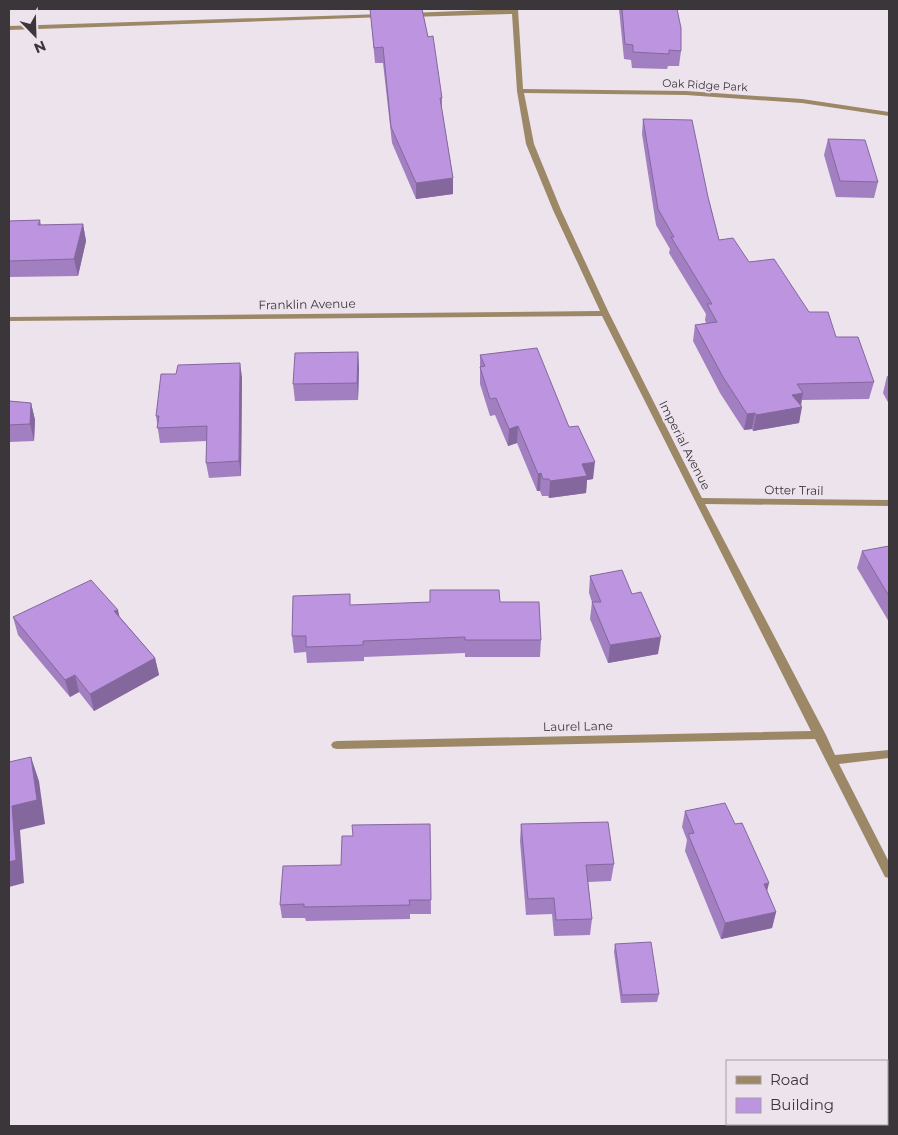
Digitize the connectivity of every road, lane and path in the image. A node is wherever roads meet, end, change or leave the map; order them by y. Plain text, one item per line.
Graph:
1 (515, 10) edge
2 (404, 15) edge
3 (394, 16) edge
4 (9, 28) edge
5 (520, 91) junction
6 (889, 114) edge
7 (605, 313) junction
8 (9, 319) edge
9 (699, 501) junction
10 (889, 503) edge
11 (820, 735) junction
12 (337, 745) dead end
13 (889, 754) edge
14 (833, 760) junction
15 (889, 873) edge

1 - 2 street
1 - 5 street, Imperial Avenue
3 - 4 street
5 - 6 street, Oak Ridge Park
5 - 7 street, Imperial Avenue
7 - 8 street, Franklin Avenue
7 - 9 street, Imperial Avenue
9 - 10 street, Otter Trail
9 - 11 street, Imperial Avenue
11 - 12 street, Laurel Lane
11 - 14 street, Imperial Avenue
13 - 14 street
14 - 15 street, Imperial Avenue

